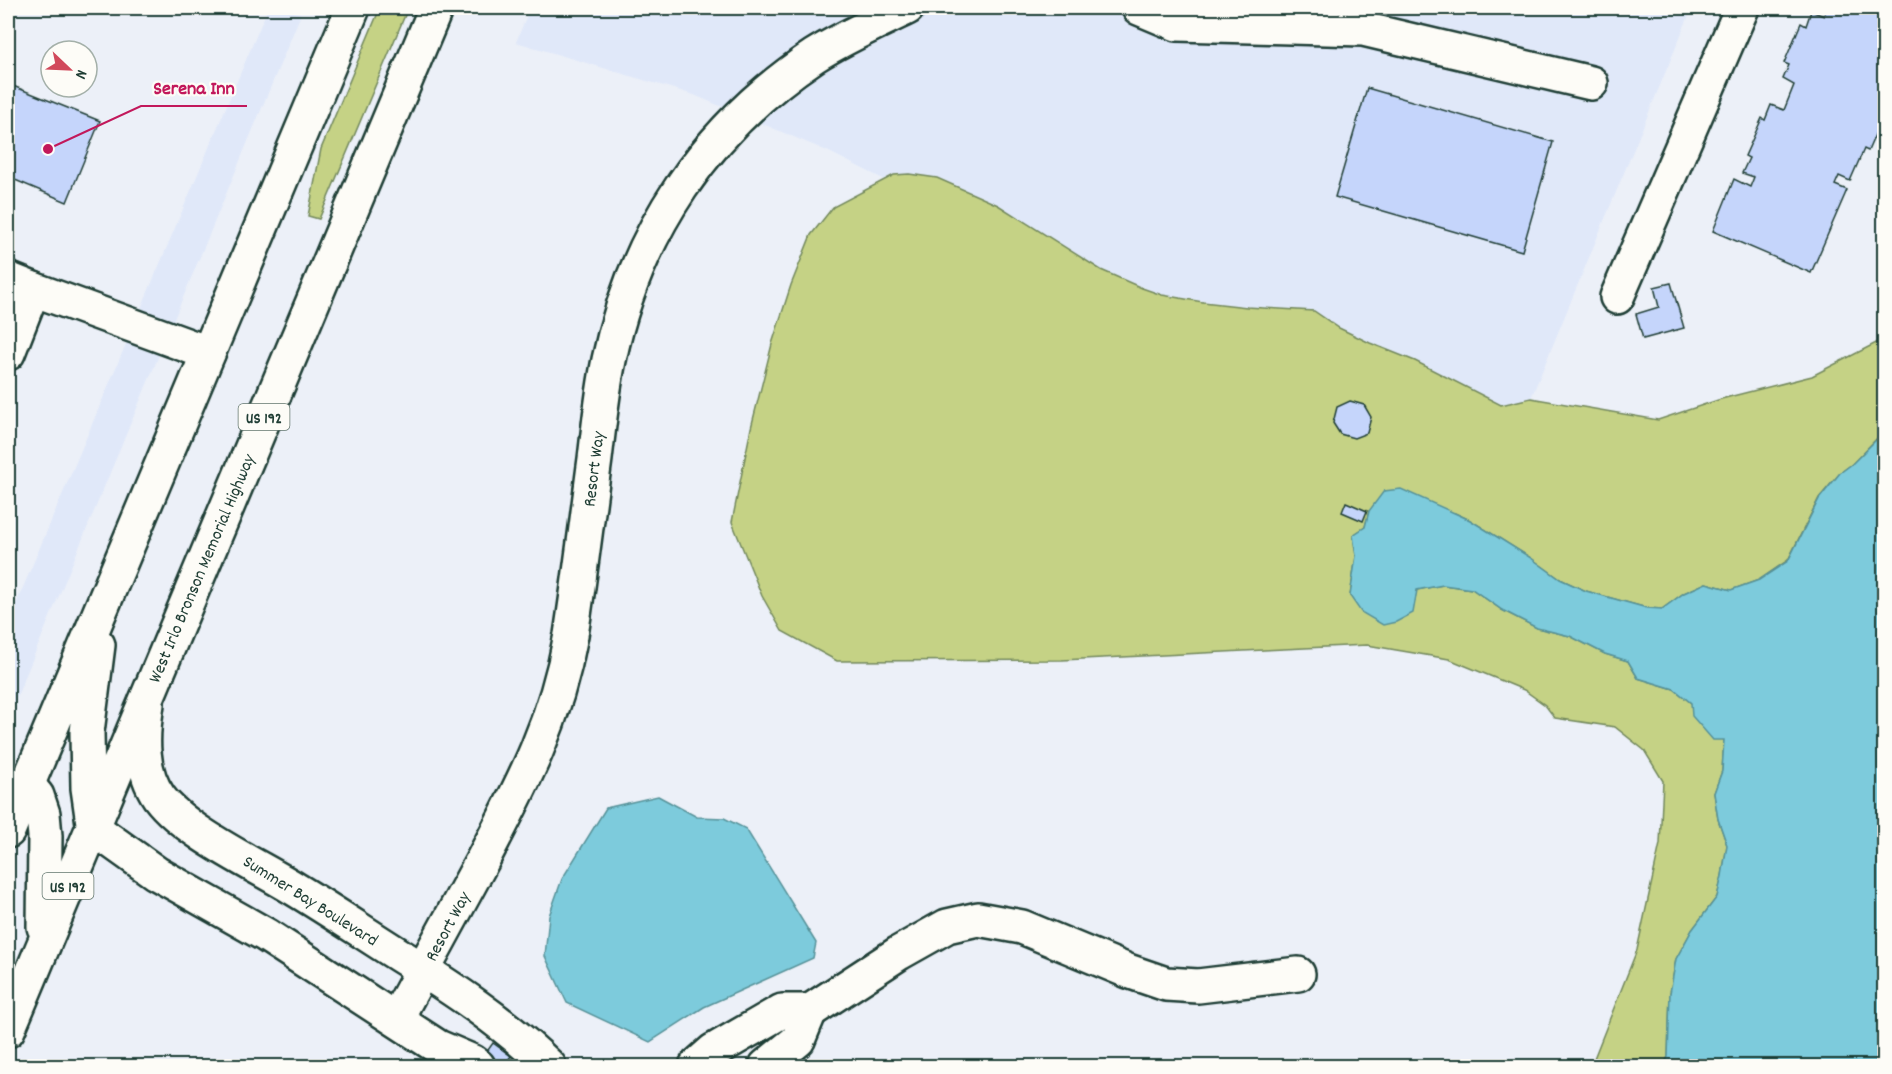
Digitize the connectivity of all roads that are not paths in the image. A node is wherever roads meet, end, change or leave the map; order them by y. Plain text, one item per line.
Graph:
1 (353, 8) edge
2 (436, 8) edge
3 (907, 8) edge
4 (1139, 8) edge
5 (1742, 8) edge
6 (1590, 83) dead end
7 (20, 284) edge
8 (1617, 297) dead end
9 (8, 353) edge
10 (208, 353) junction
11 (102, 607) junction
12 (148, 694) junction
13 (27, 784) junction
14 (93, 828) junction
15 (8, 831) edge
16 (43, 943) junction
17 (423, 970) junction
18 (1298, 974) dead end
19 (810, 1011) junction
20 (396, 1019) junction
21 (8, 1030) edge
22 (445, 1057) edge
23 (717, 1060) edge
24 (478, 1066) edge
25 (549, 1066) edge
26 (766, 1066) edge

1 - 10 main road
2 - 12 main road, West Irlo Bronson Memorial Highway / US 192
3 - 17 main road, Resort Way
4 - 6 main road
5 - 8 main road
7 - 9 main road
7 - 10 main road
10 - 11 main road
11 - 13 main road
11 - 14 main road
12 - 14 main road, West Irlo Bronson Memorial Highway / US 192
12 - 17 main road, Summer Bay Boulevard
13 - 15 main road
13 - 16 main road
14 - 16 main road, West Irlo Bronson Memorial Highway / US 192
14 - 20 main road
16 - 21 main road, West Irlo Bronson Memorial Highway / US 192
17 - 20 main road, Resort Way
17 - 25 main road, Summer Bay Boulevard
18 - 19 main road
19 - 23 main road
19 - 26 main road
20 - 22 main road
22 - 24 main road

